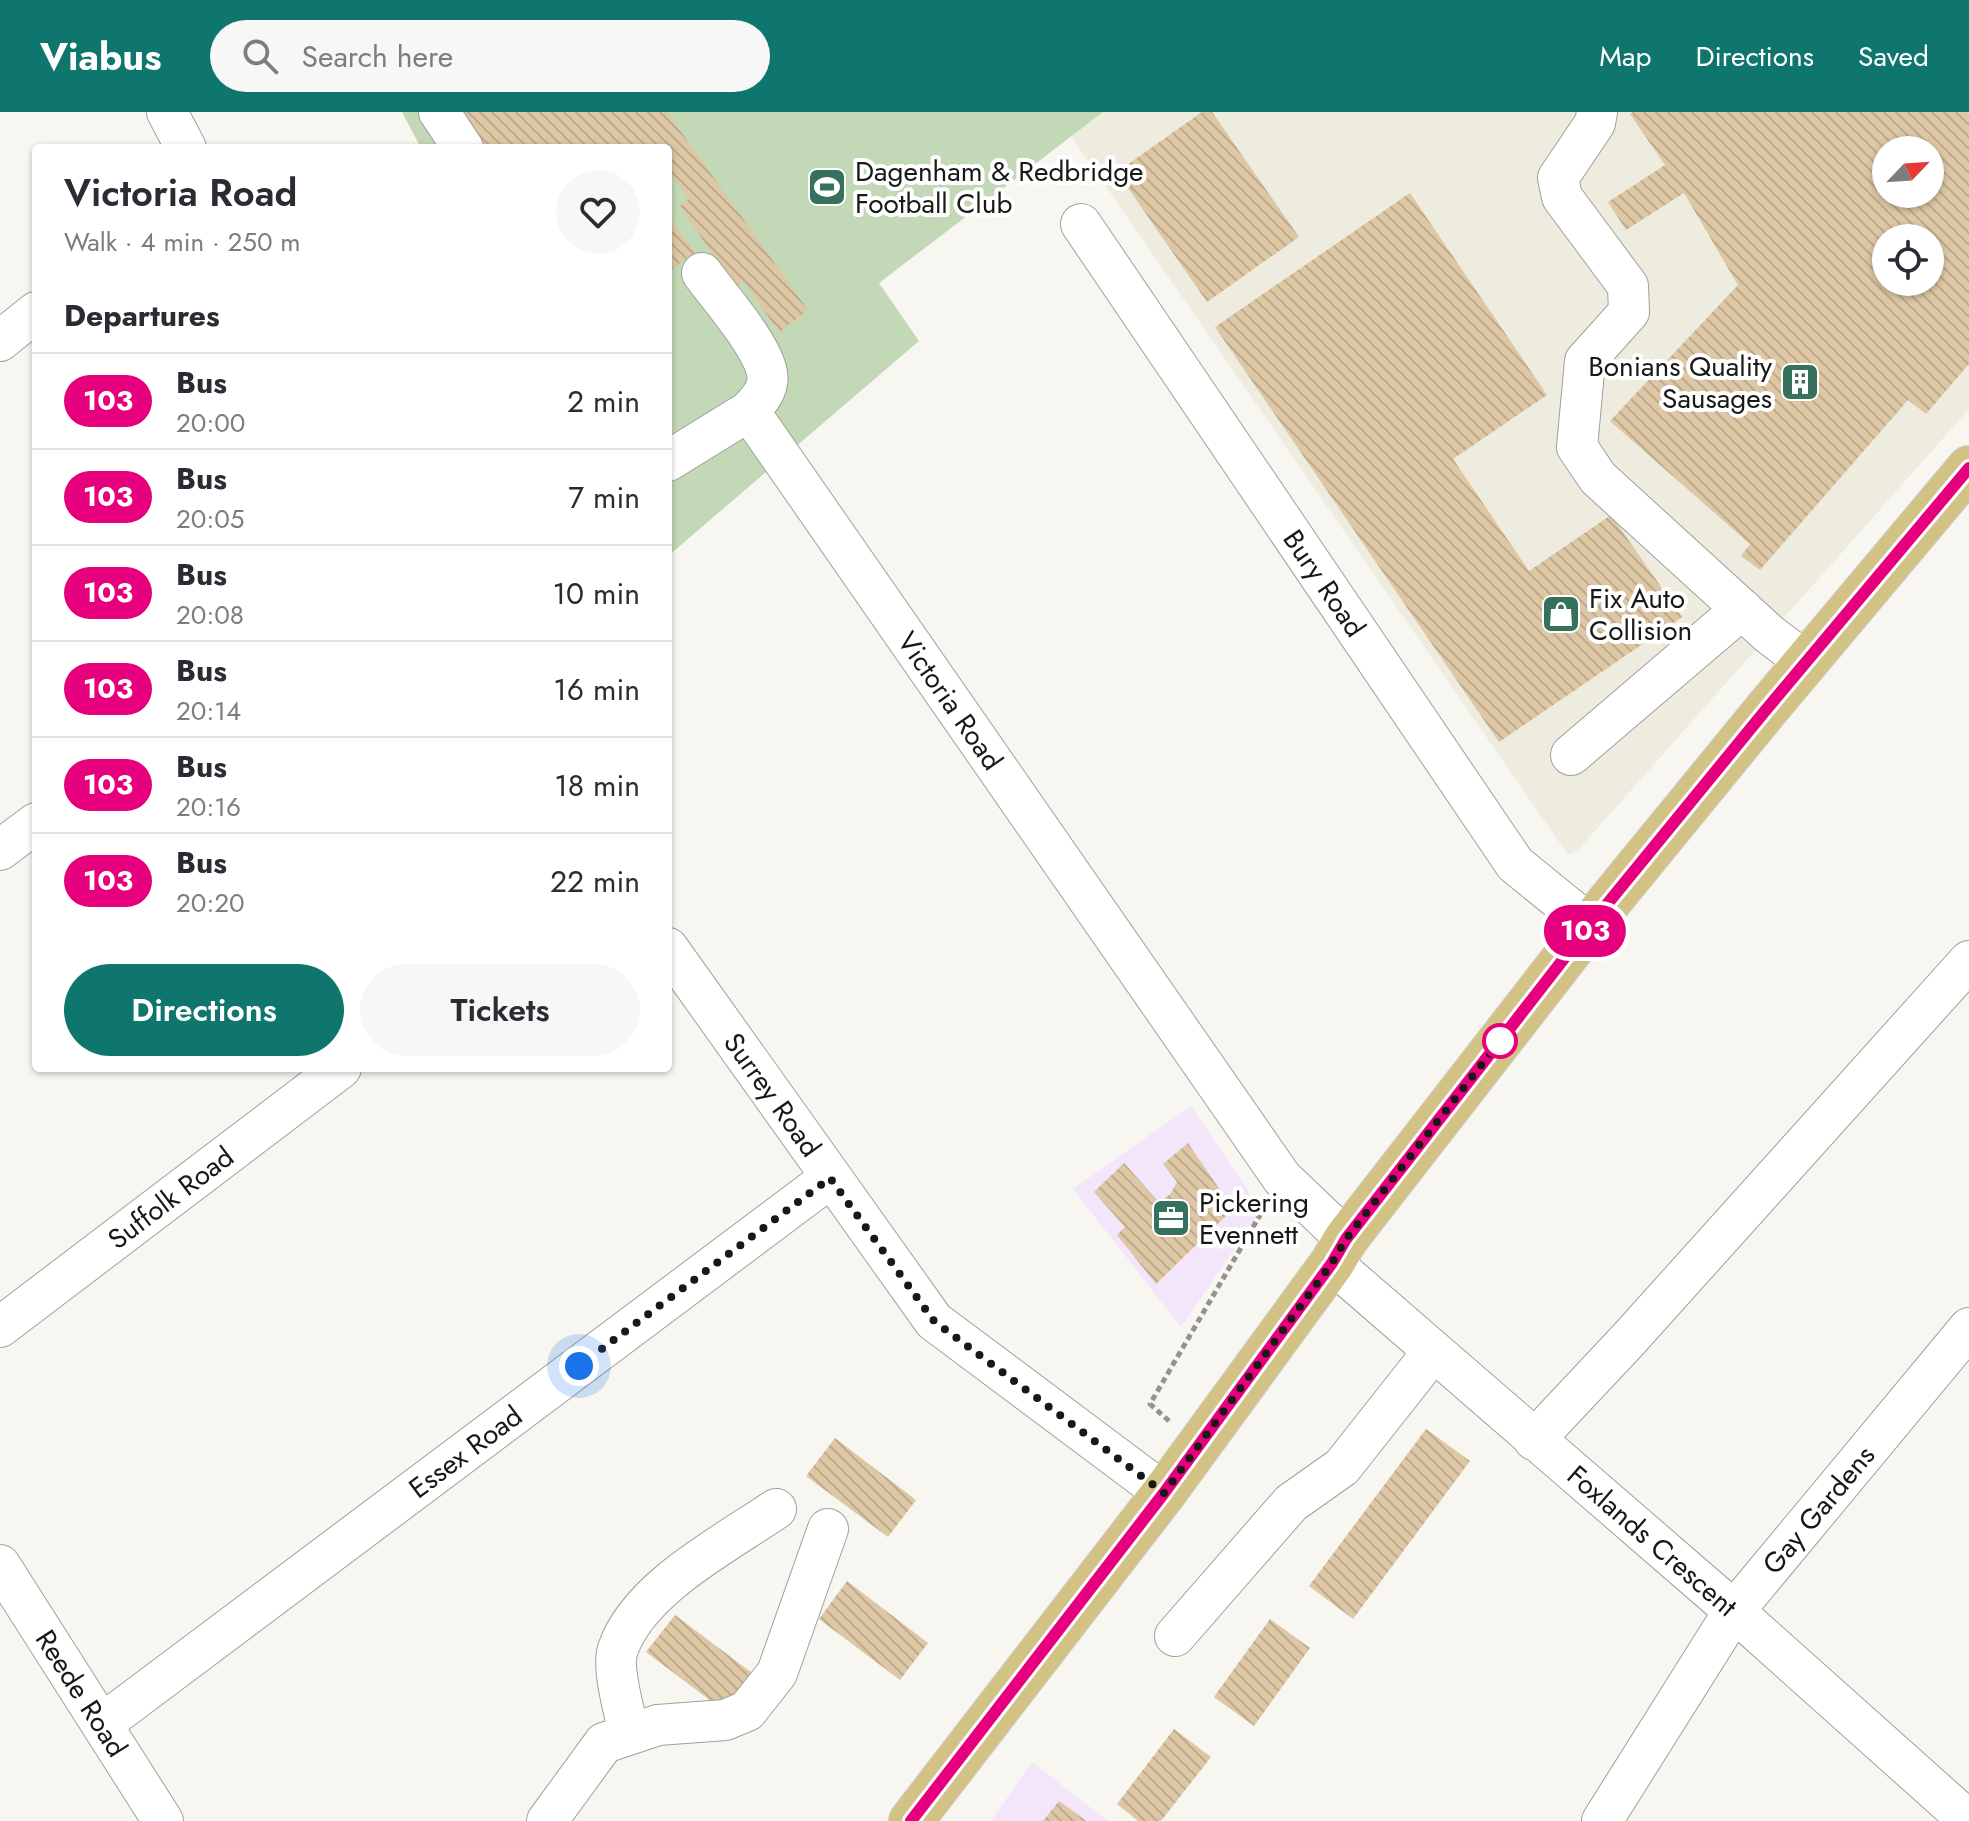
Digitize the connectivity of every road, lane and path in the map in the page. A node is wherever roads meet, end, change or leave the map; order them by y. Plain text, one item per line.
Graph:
1 (167, 112) edge
2 (439, 112) edge
3 (1597, 112) edge
4 (184, 144) edge
5 (460, 144) edge
6 (1081, 224) dead end
7 (702, 273) dead end
8 (32, 315) edge
9 (0, 341) edge
10 (749, 411) junction
11 (672, 459) edge
12 (1969, 468) edge
13 (1742, 609) junction
14 (1806, 662) junction
15 (1571, 755) dead end
16 (32, 826) edge
17 (0, 850) edge
18 (1590, 925) junction
19 (672, 954) edge
20 (1969, 961) edge
21 (336, 1072) edge
22 (830, 1178) junction
23 (1282, 1178) junction
24 (1339, 1251) junction
25 (0, 1327) edge
26 (1969, 1328) edge
27 (1432, 1353) junction
28 (1534, 1440) junction
29 (1198, 1446) junction
30 (1164, 1493) junction
31 (776, 1509) dead end
32 (828, 1529) dead end
33 (0, 1565) edge
34 (1734, 1611) junction
35 (1175, 1636) dead end
36 (102, 1724) junction
37 (617, 1738) junction
38 (163, 1821) edge
39 (547, 1821) edge
40 (911, 1821) edge
41 (1602, 1821) edge
42 (1969, 1821) edge

1 - 4 street
2 - 5 street
3 - 13 street
6 - 18 street, Bury Road
7 - 10 street
8 - 9 street
10 - 11 street
10 - 23 street, Victoria Road
12 - 14 main road
13 - 14 street
13 - 15 street
14 - 18 main road
16 - 17 street
18 - 24 main road
19 - 22 street, Surrey Road
20 - 28 street
21 - 25 street, Suffolk Road
22 - 30 street, Surrey Road
22 - 36 street, Essex Road
23 - 24 street, Victoria Road
23 - 29 path
24 - 27 street, Foxlands Crescent
24 - 29 main road
26 - 34 street, Gay Gardens
27 - 28 street, Foxlands Crescent
27 - 35 street
28 - 34 street, Foxlands Crescent
29 - 30 main road
30 - 40 main road
31 - 37 street
32 - 37 street
33 - 36 street, Reede Road
34 - 41 street, Gay Gardens
34 - 42 street, Foxlands Crescent
36 - 38 street, Reede Road
37 - 39 street

